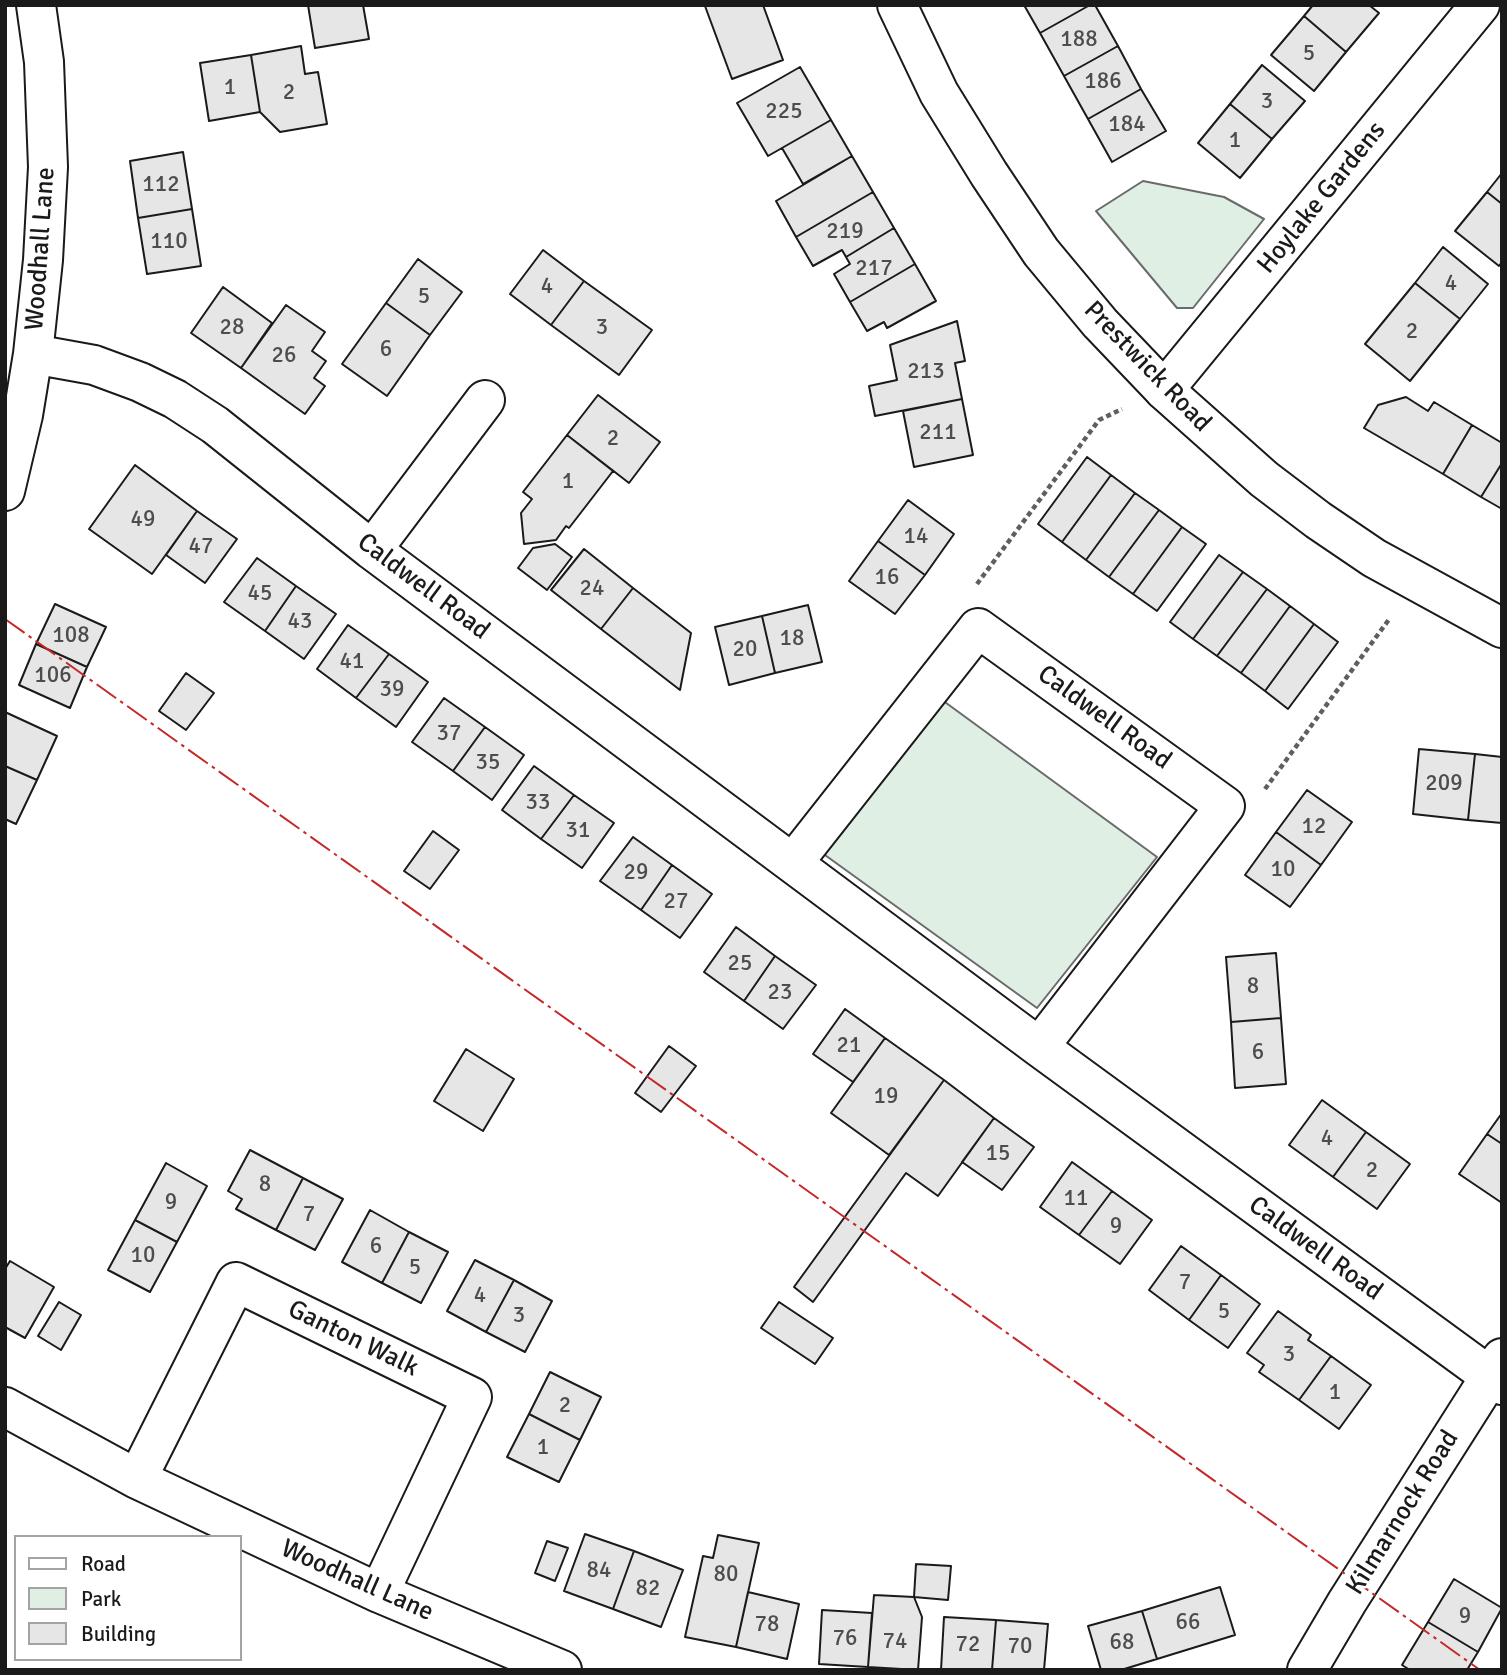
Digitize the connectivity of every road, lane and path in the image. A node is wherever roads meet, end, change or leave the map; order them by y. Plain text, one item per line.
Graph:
1 (36, 5) edge
2 (897, 5) edge
3 (1480, 5) edge
4 (33, 354) junction
5 (1164, 390) junction
6 (485, 400) dead end
7 (5, 491) edge
8 (372, 550) junction
9 (1416, 582) junction
10 (978, 628) junction
11 (1502, 628) edge
12 (1225, 806) junction
13 (793, 863) junction
14 (1039, 1047) junction
15 (1498, 1373) edge
16 (5, 1408) edge
17 (136, 1479) junction
18 (379, 1593) junction
19 (562, 1670) edge
20 (1307, 1670) edge

1 - 4 street, Woodhall Lane
2 - 5 street, Prestwick Road
3 - 5 street, Hoylake Gardens
4 - 7 street, Woodhall Lane
4 - 8 street, Caldwell Road
5 - 9 street, Prestwick Road
5 - 10 path
6 - 8 street
8 - 13 street, Caldwell Road
9 - 11 street, Prestwick Road
9 - 12 path
10 - 12 street, Caldwell Road
10 - 13 street
12 - 14 street
13 - 14 street, Caldwell Road
14 - 15 street, Caldwell Road
15 - 20 street, Kilmarnock Road
16 - 17 street, Woodhall Lane
17 - 18 street, Woodhall Lane
17 - 18 street, Ganton Walk
18 - 19 street, Woodhall Lane

